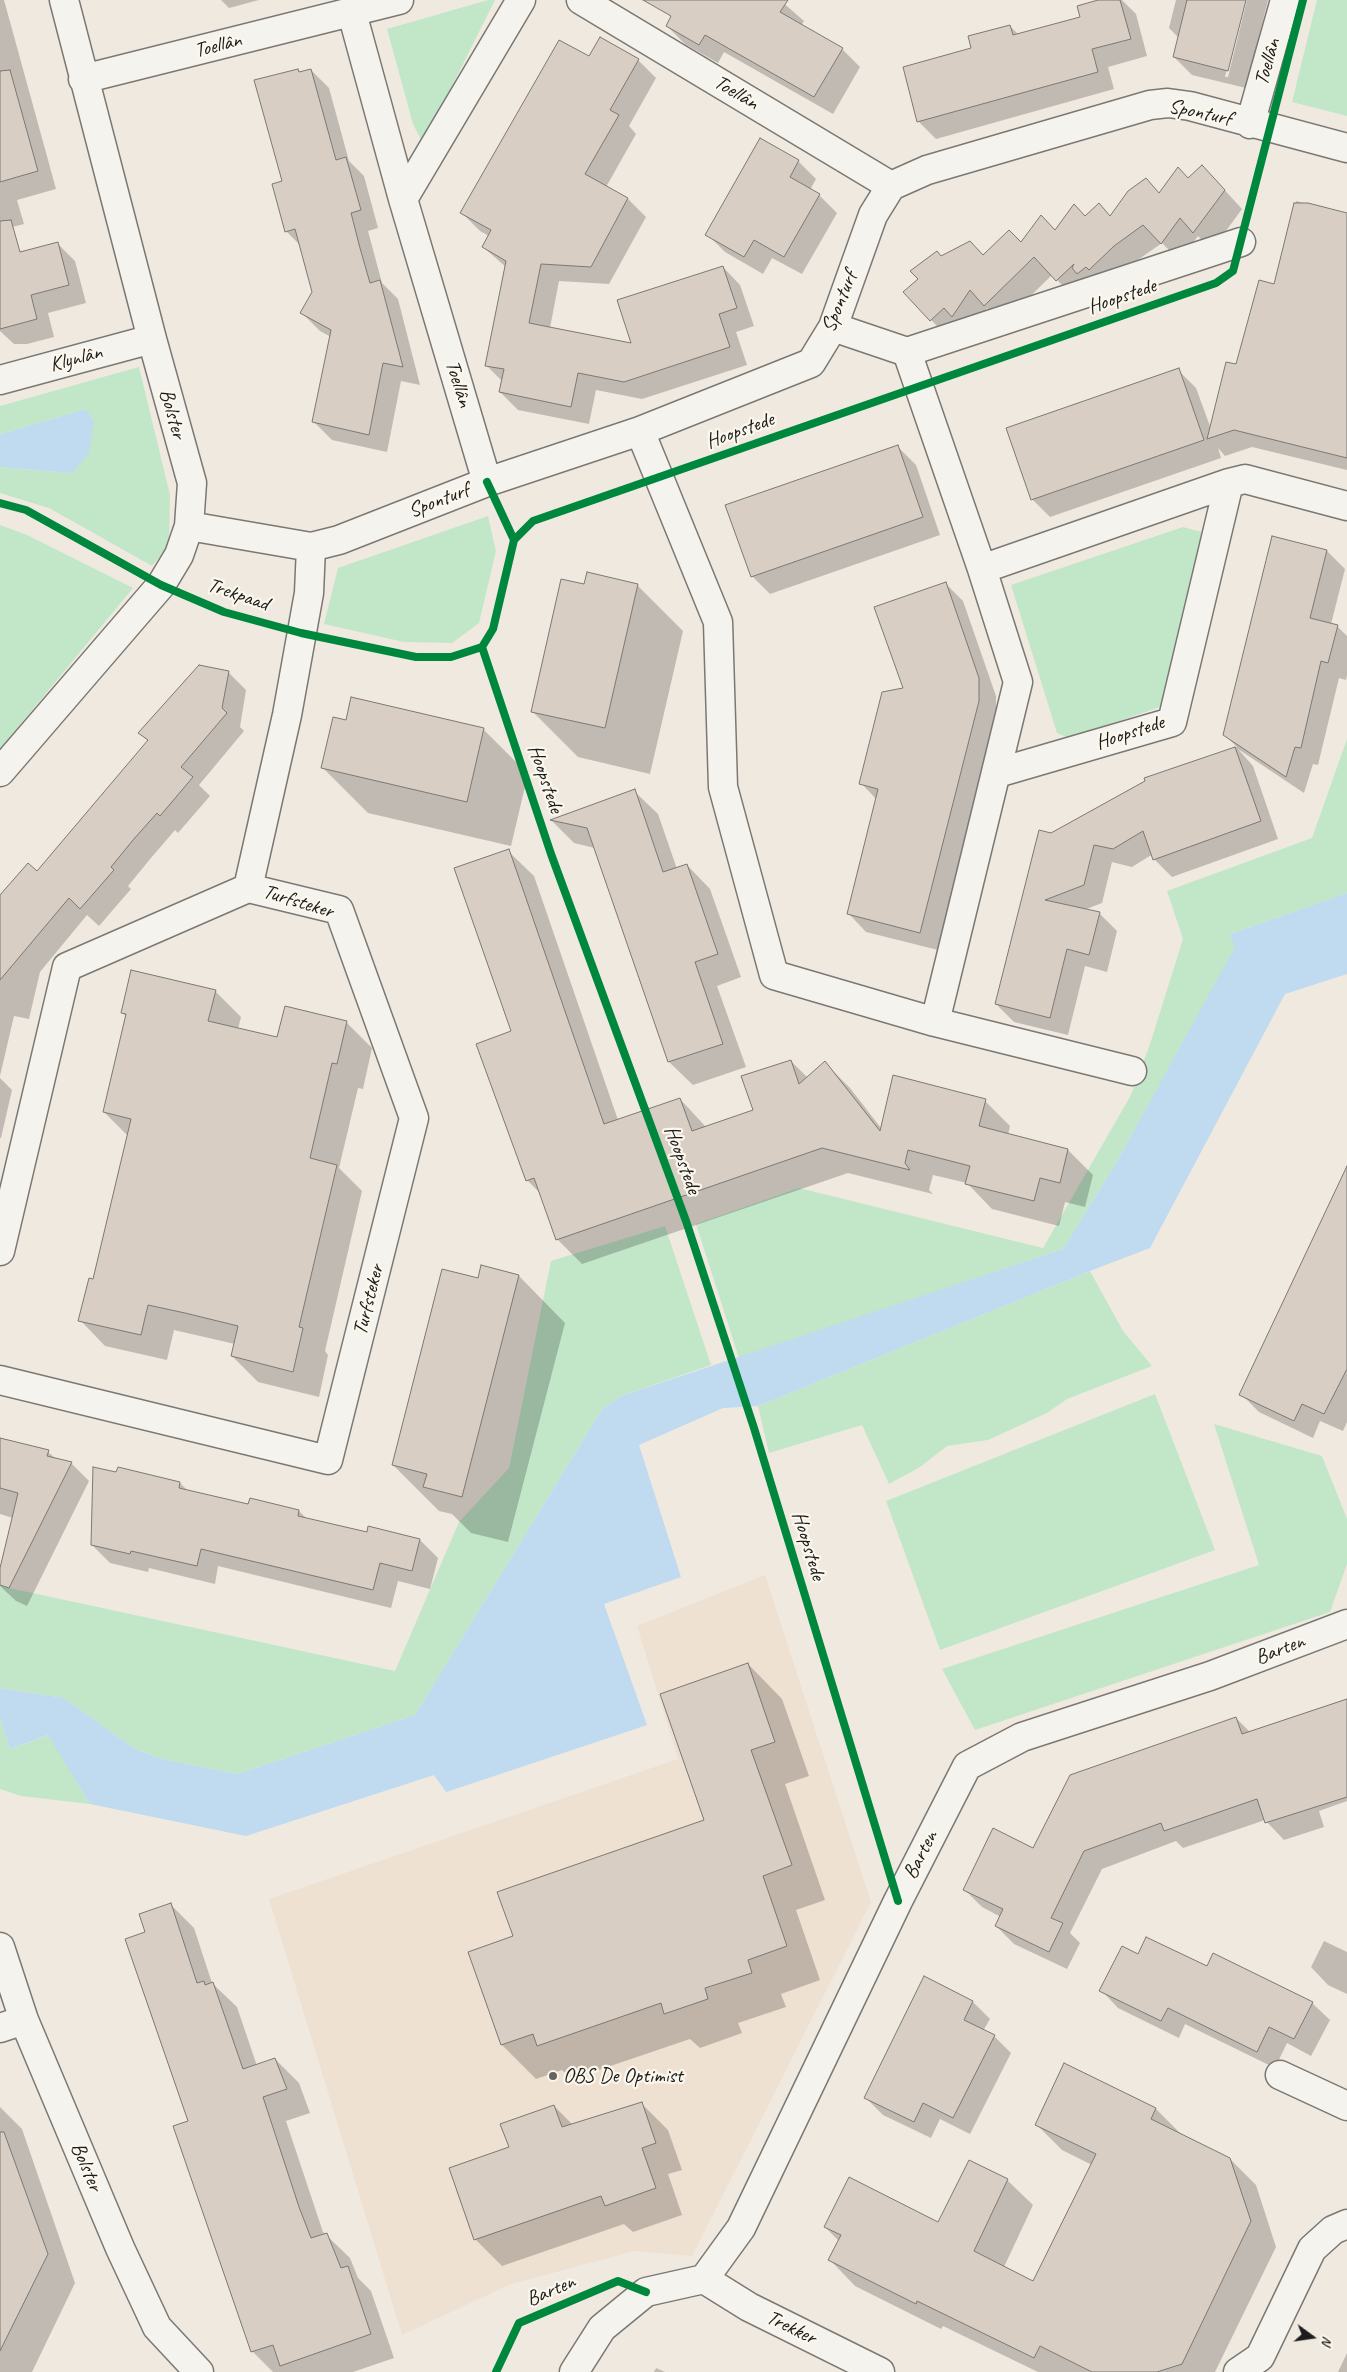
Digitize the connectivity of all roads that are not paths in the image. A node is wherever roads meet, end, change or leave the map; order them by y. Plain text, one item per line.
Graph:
1 (64, 0) edge
2 (399, 0) edge
3 (521, 0) edge
4 (581, 0) edge
5 (1284, 0) edge
6 (352, 13) junction
7 (83, 79) junction
8 (1250, 124) junction
9 (1347, 148) edge
10 (891, 186) junction
11 (402, 199) junction
12 (1241, 242) dead end
13 (833, 327) junction
14 (152, 339) junction
15 (907, 352) junction
16 (0, 380) edge
17 (640, 431) junction
18 (487, 482) junction
19 (1229, 483) junction
20 (1347, 506) edge
21 (189, 526) junction
22 (311, 547) junction
23 (982, 569) junction
24 (0, 772) edge
25 (997, 773) junction
26 (248, 888) junction
27 (935, 1022) junction
28 (1132, 1071) dead end
29 (0, 1251) edge
30 (0, 1380) edge
31 (1347, 1624) edge
32 (0, 1947) edge
33 (12, 2024) edge
34 (1280, 2075) dead end
35 (1347, 2106) edge
36 (1342, 2231) edge
37 (704, 2279) junction
38 (198, 2372) edge
39 (574, 2372) edge
40 (880, 2372) edge
41 (1238, 2372) edge

1 - 7 street, Bolster
2 - 6 street, Toellân
3 - 11 street
4 - 10 street, Toellân
5 - 8 street, Toellân
6 - 7 street, Toellân
6 - 11 street, Toellân
7 - 14 street, Bolster
8 - 9 street, Sponturf
8 - 10 street, Sponturf
10 - 13 street, Sponturf
11 - 18 street, Toellân
12 - 15 street, Hoopstede
13 - 15 street
13 - 17 street, Sponturf
14 - 16 street, Klynlân
14 - 21 street, Bolster
15 - 23 street
17 - 18 street, Sponturf
17 - 27 street
18 - 22 street, Sponturf
19 - 20 street
19 - 23 street
19 - 25 street, Hoopstede
21 - 22 street
21 - 24 street, Bolster
22 - 26 street, Turfsteker
23 - 25 street
25 - 27 street
26 - 29 street, Turfsteker
26 - 30 street, Turfsteker
27 - 28 street
31 - 37 street, Barten
32 - 33 street, Bolster
33 - 38 street, Bolster
34 - 35 street
36 - 41 street
37 - 39 street
37 - 40 street, Trekker

